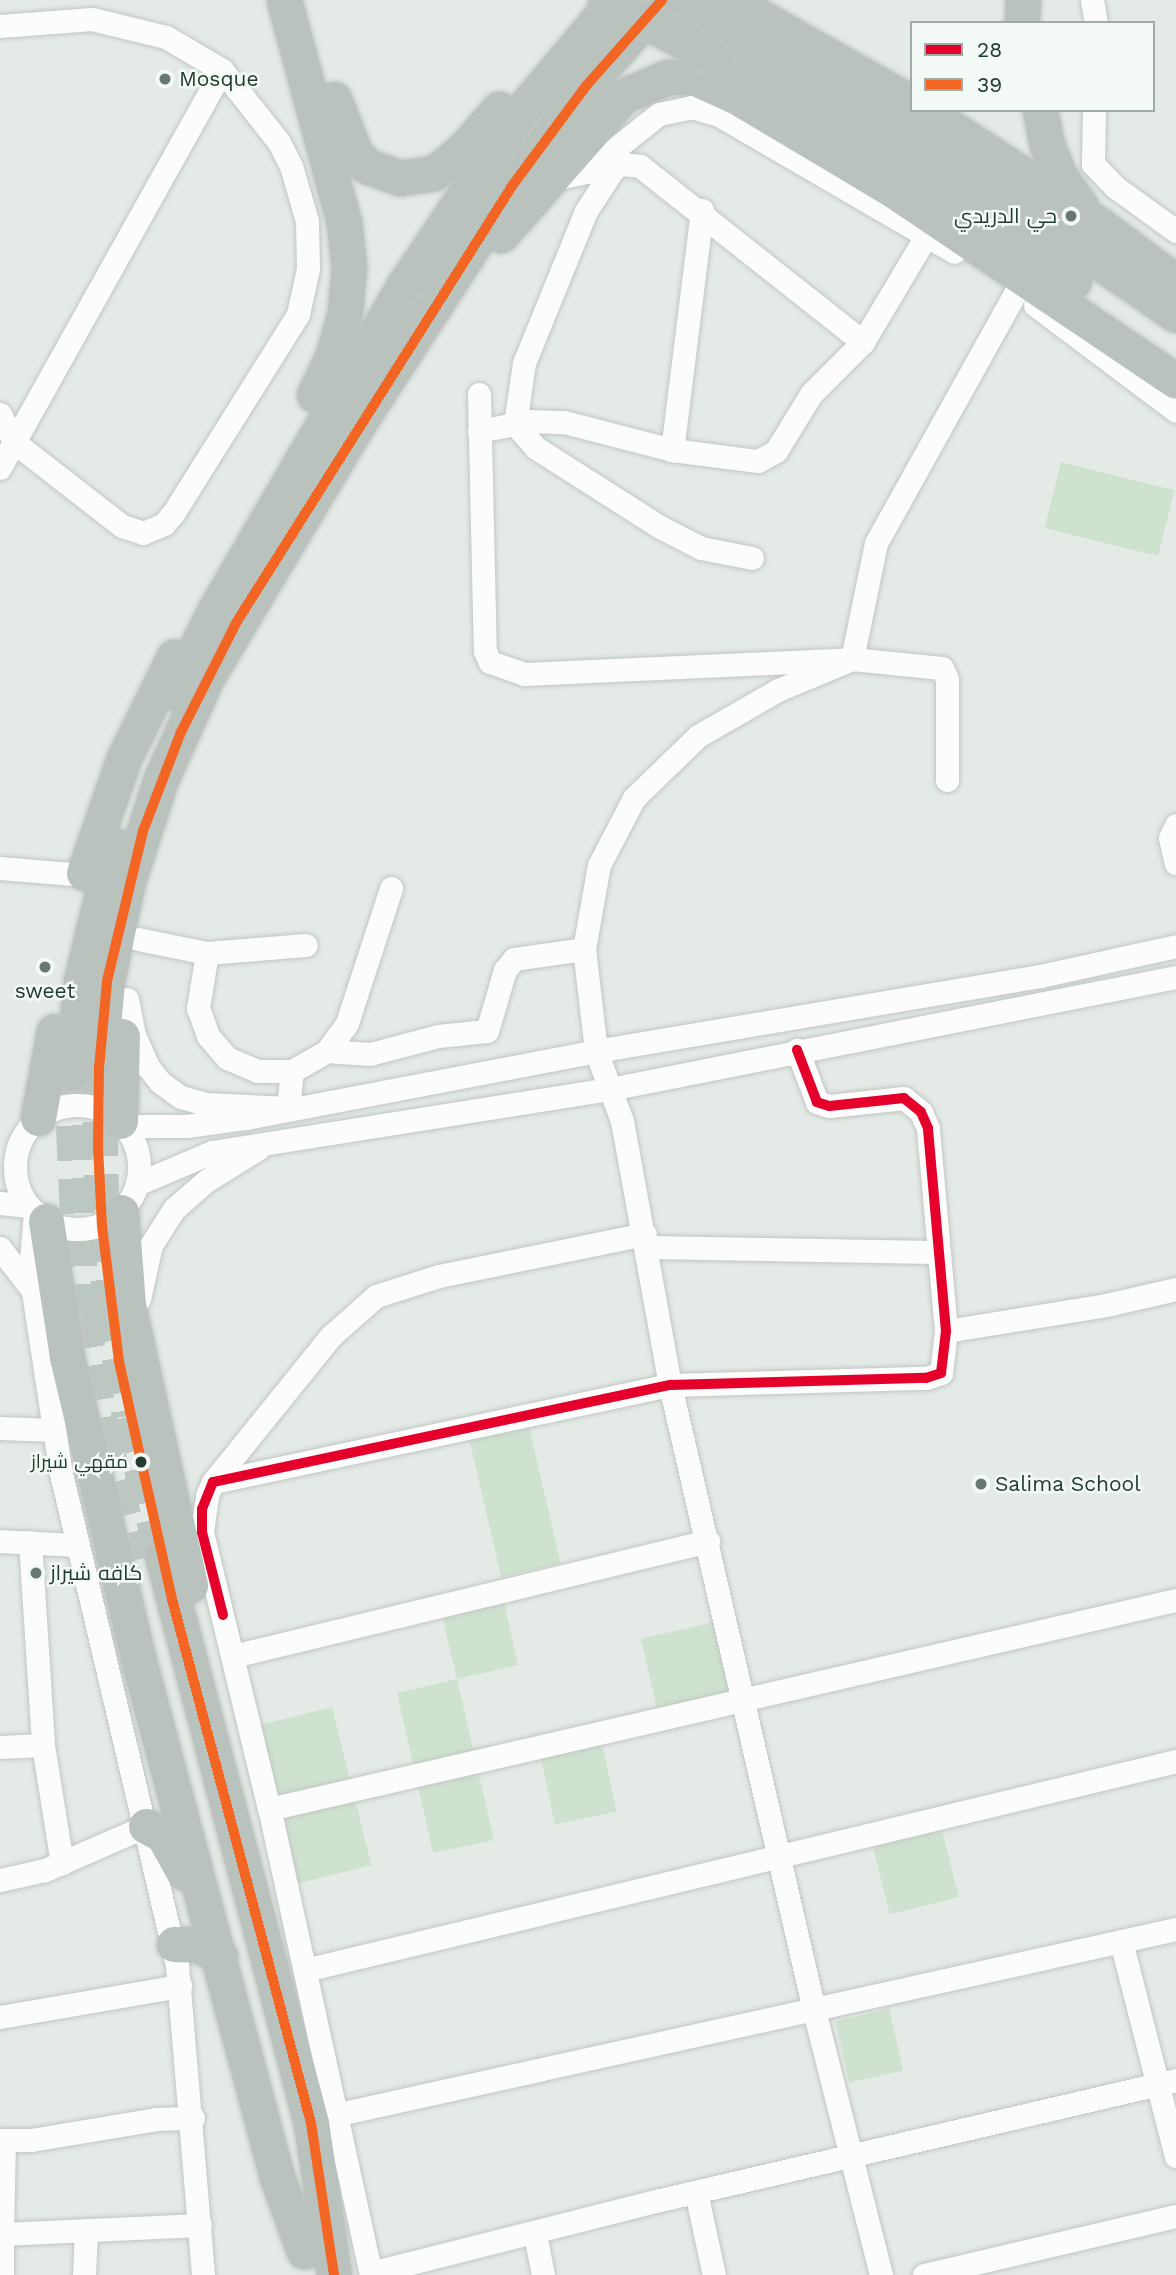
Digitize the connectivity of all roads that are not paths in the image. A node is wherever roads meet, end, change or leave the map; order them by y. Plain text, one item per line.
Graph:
1 (284, 0) edge
2 (306, 0) edge
3 (662, 0) edge
4 (674, 0) edge
5 (1023, 0) edge
6 (1045, 0) edge
7 (1092, 0) edge
8 (608, 4) edge
9 (94, 9) edge
10 (744, 16) edge
11 (1022, 21) edge
12 (1045, 21) edge
13 (1096, 21) edge
14 (0, 26) edge
15 (222, 70) junction
16 (905, 95) edge
17 (927, 112) edge
18 (1040, 112) edge
19 (1094, 112) edge
20 (550, 180) junction
21 (702, 210) junction
22 (1101, 226) junction
23 (1176, 231) edge
24 (928, 234) junction
25 (1176, 282) edge
26 (1016, 291) junction
27 (433, 305) junction
28 (1176, 315) edge
29 (863, 342) junction
30 (1176, 356) edge
31 (1176, 381) edge
32 (479, 394) dead end
33 (1176, 411) edge
34 (0, 414) edge
35 (515, 424) junction
36 (479, 431) junction
37 (14, 442) junction
38 (672, 450) junction
39 (0, 468) edge
40 (282, 550) junction
41 (752, 558) dead end
42 (244, 560) junction
43 (215, 610) junction
44 (852, 659) junction
45 (947, 780) dead end
46 (1176, 825) edge
47 (1176, 863) edge
48 (0, 868) edge
49 (83, 875) junction
50 (391, 888) dead end
51 (138, 939) junction
52 (306, 945) dead end
53 (1176, 946) edge
54 (584, 950) junction
55 (207, 953) junction
56 (1176, 977) edge
57 (127, 999) junction
58 (797, 1050) junction
59 (327, 1051) junction
60 (596, 1051) junction
61 (292, 1071) junction
62 (610, 1088) junction
63 (288, 1108) junction
64 (38, 1118) junction
65 (122, 1123) junction
66 (264, 1144) junction
67 (9, 1151) edge
68 (129, 1198) junction
69 (0, 1203) edge
70 (37, 1213) junction
71 (646, 1240) junction
72 (0, 1248) edge
73 (936, 1252) junction
74 (1176, 1289) edge
75 (33, 1291) junction
76 (946, 1331) junction
77 (138, 1348) junction
78 (670, 1384) junction
79 (0, 1428) edge
80 (53, 1430) junction
81 (213, 1482) junction
82 (0, 1541) edge
83 (708, 1541) junction
84 (30, 1542) junction
85 (77, 1545) junction
86 (1176, 1600) edge
87 (233, 1656) junction
88 (741, 1702) junction
89 (43, 1745) junction
90 (0, 1747) edge
91 (1176, 1761) edge
92 (270, 1809) junction
93 (146, 1826) junction
94 (779, 1858) junction
95 (62, 1863) junction
96 (0, 1880) edge
97 (200, 1887) junction
98 (260, 1927) junction
99 (1176, 1929) edge
100 (1121, 1941) junction
101 (174, 1944) junction
102 (220, 1956) junction
103 (305, 1970) junction
104 (180, 1986) junction
105 (814, 2010) junction
106 (0, 2017) edge
107 (1167, 2082) edge
108 (339, 2114) junction
109 (193, 2118) junction
110 (2, 2140) edge
111 (851, 2154) junction
112 (1176, 2156) edge
113 (696, 2192) junction
114 (1176, 2216) edge
115 (200, 2225) junction
116 (86, 2230) junction
117 (2, 2234) junction
118 (535, 2234) junction
119 (306, 2263) edge
120 (371, 2274) edge
121 (2, 2275) edge
122 (84, 2275) edge
123 (203, 2275) edge
124 (334, 2275) edge
125 (543, 2275) edge
126 (714, 2275) edge
127 (881, 2275) edge
128 (924, 2275) edge

1 - 42 highway
2 - 8 highway
3 - 27 highway
4 - 10 highway
5 - 11 highway
6 - 12 highway
7 - 13 street
8 - 30 highway, bridge
8 - 42 highway
9 - 14 street
9 - 15 street
10 - 16 highway
10 - 28 highway
15 - 37 street
15 - 37 street
17 - 22 highway
18 - 22 highway
19 - 23 street
20 - 24 street
20 - 27 highway
20 - 31 highway
21 - 29 street
21 - 35 street
21 - 38 street
22 - 25 highway
24 - 26 street
24 - 29 street
26 - 33 street
26 - 44 street
27 - 40 highway
29 - 38 street
32 - 36 street
34 - 37 street
35 - 36 street
35 - 38 street
35 - 41 street
36 - 44 street
37 - 39 street
40 - 43 highway
40 - 51 highway
42 - 43 highway
43 - 49 highway
44 - 45 street
44 - 54 street
46 - 47 street
48 - 49 street
49 - 64 highway
50 - 59 street
51 - 55 street
51 - 57 highway
52 - 55 street
53 - 60 street
54 - 59 street
54 - 60 street
55 - 61 street
56 - 58 street
57 - 63 street
57 - 65 highway
58 - 62 street
58 - 73 street
59 - 61 street
60 - 62 street
60 - 63 street
61 - 63 street
62 - 66 street
62 - 71 street
63 - 65 street
64 - 65 street
64 - 67 street
65 - 68 street
66 - 68 street
66 - 77 street
67 - 70 street
68 - 70 street
68 - 77 highway
69 - 70 street
70 - 75 street
70 - 97 highway
71 - 73 street
71 - 78 street
71 - 81 street
72 - 75 street
73 - 76 street
74 - 76 street
75 - 80 street
76 - 78 street
77 - 98 highway
78 - 81 street
78 - 83 street
79 - 80 street
80 - 85 street
81 - 87 street
82 - 84 street
83 - 87 street
83 - 88 street
84 - 85 street
84 - 89 street
85 - 93 street
86 - 88 street
87 - 92 street
88 - 92 street
88 - 94 street
89 - 90 street
89 - 95 street
91 - 94 street
92 - 103 street
93 - 95 street
93 - 97 highway
93 - 101 street
94 - 103 street
94 - 105 street
95 - 96 street
97 - 102 highway
98 - 119 highway
98 - 124 highway
99 - 100 street
100 - 105 street
100 - 107 street
101 - 102 highway
101 - 104 street
102 - 119 highway
103 - 108 street
104 - 106 street
104 - 109 street
105 - 108 street
105 - 111 street
107 - 111 street
107 - 112 street
108 - 120 street
109 - 110 street
109 - 115 street
110 - 117 street
111 - 113 street
111 - 127 street
113 - 118 street
113 - 126 street
114 - 128 street
115 - 116 street
115 - 123 street
116 - 117 street
116 - 122 street
117 - 121 street
118 - 120 street
118 - 125 street

